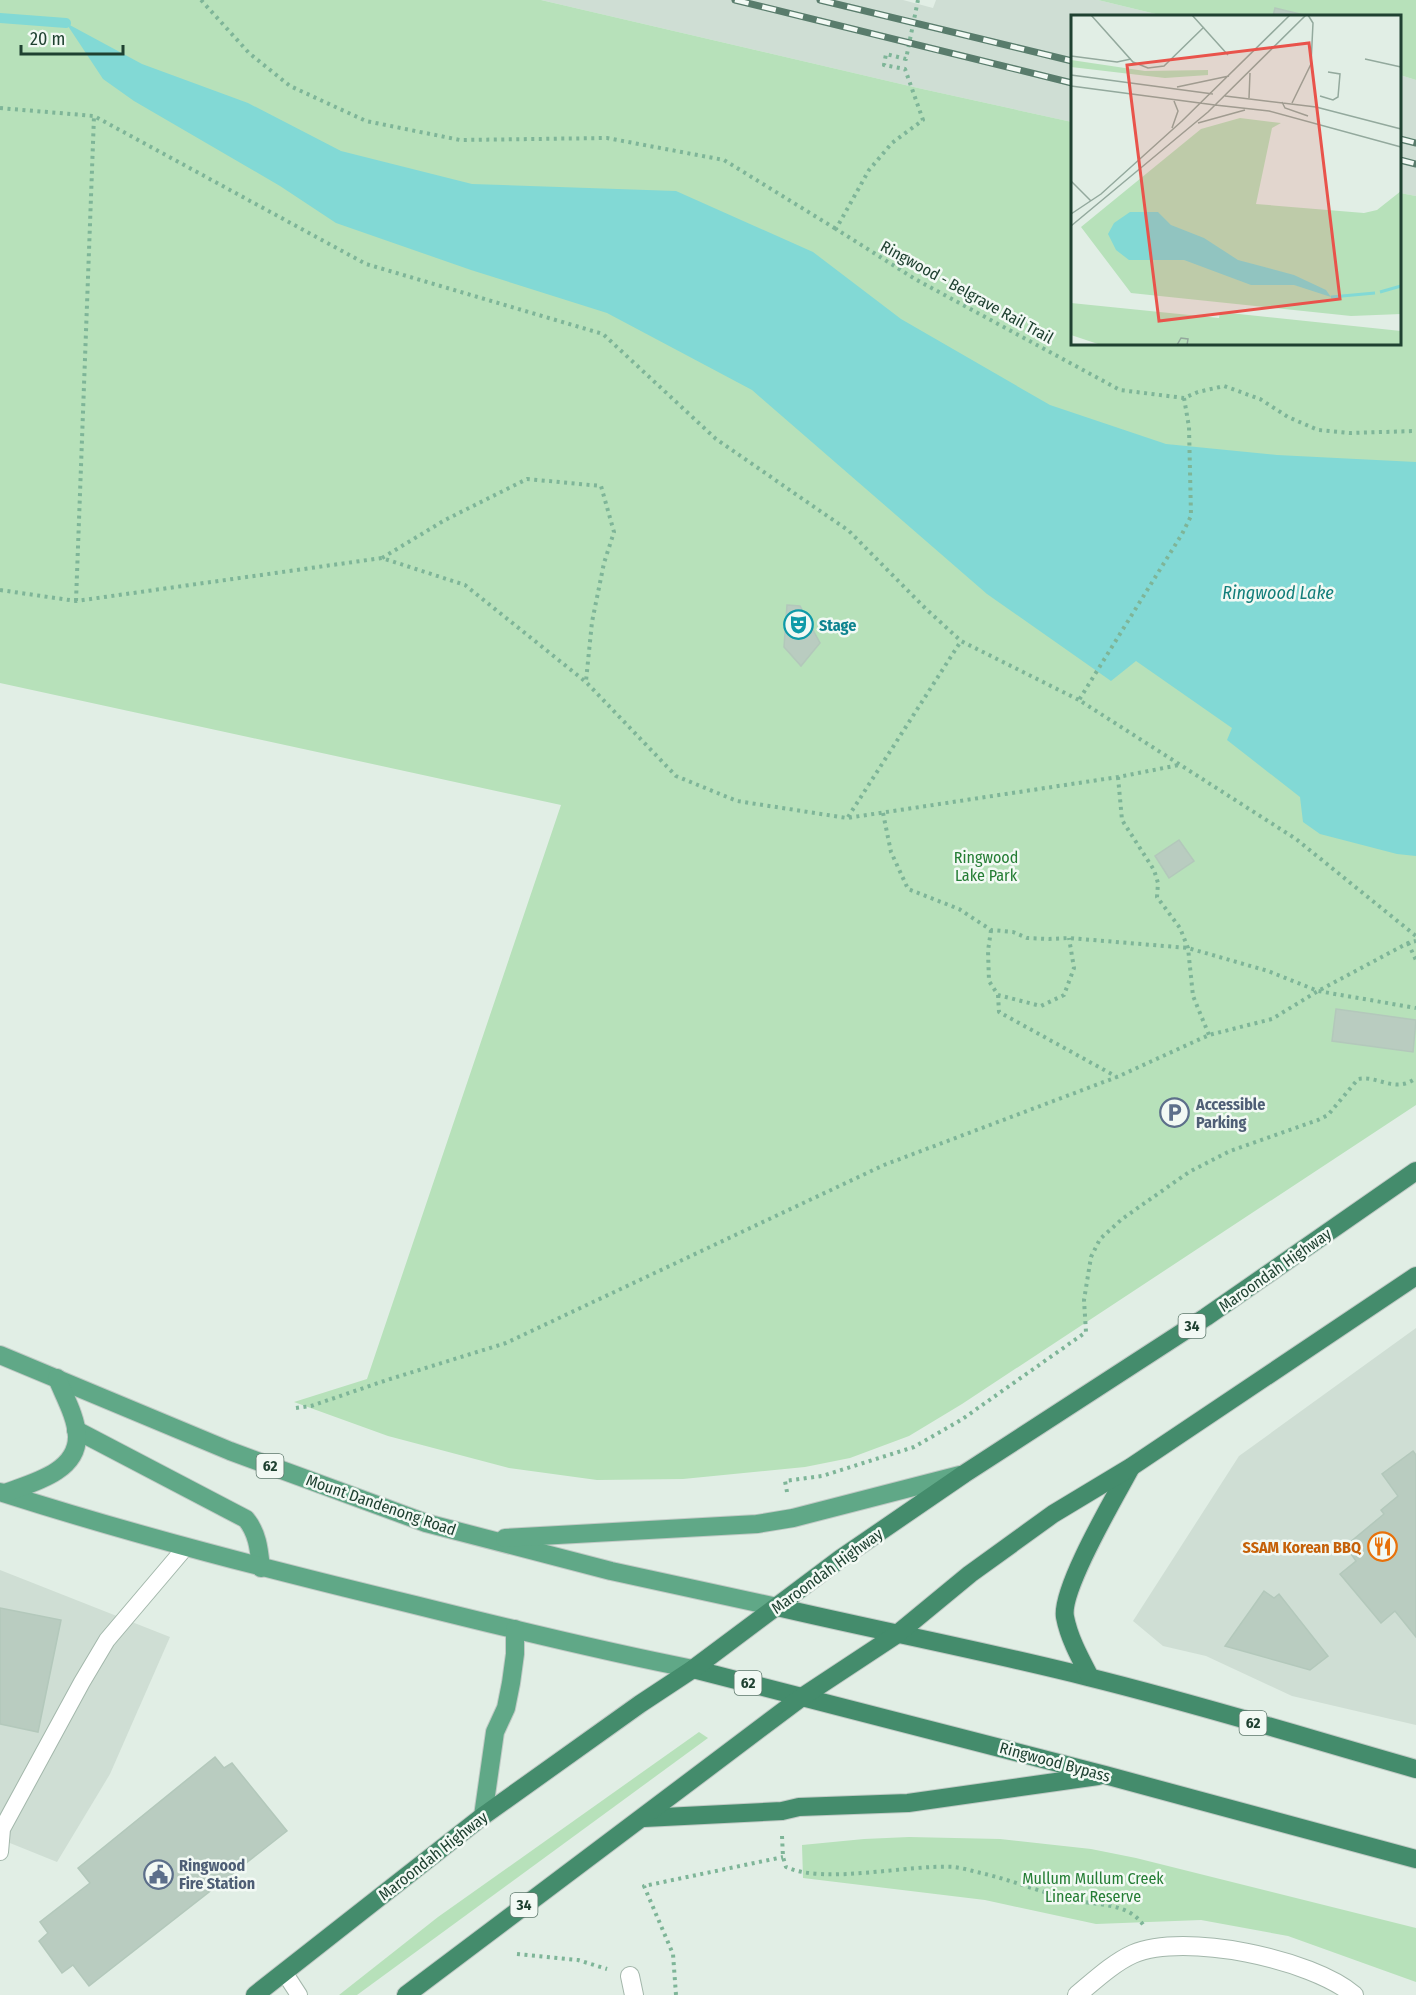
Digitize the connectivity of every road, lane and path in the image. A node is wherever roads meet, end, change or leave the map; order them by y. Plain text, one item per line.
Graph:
1 (201, 0) edge
2 (918, 0) edge
3 (0, 108) edge
4 (94, 116) junction
5 (836, 230) junction
6 (1184, 399) junction
7 (1416, 431) edge
8 (382, 558) junction
9 (0, 590) edge
10 (76, 601) junction
11 (961, 641) junction
12 (586, 682) junction
13 (1079, 700) junction
14 (1179, 765) junction
15 (1118, 777) junction
16 (883, 813) junction
17 (847, 818) junction
18 (991, 930) junction
19 (1416, 936) edge
20 (1069, 938) junction
21 (1416, 941) edge
22 (1408, 943) junction
23 (1188, 948) junction
24 (1416, 960) edge
25 (1318, 991) junction
26 (998, 994) junction
27 (1416, 1008) edge
28 (1209, 1035) junction
29 (1117, 1077) junction
30 (1416, 1078) edge
31 (1416, 1171) edge
32 (1412, 1282) edge
33 (0, 1355) edge
34 (57, 1378) junction
35 (296, 1408) dead end
36 (76, 1430) junction
37 (1131, 1467) junction
38 (964, 1474) junction
39 (2, 1492) edge
40 (793, 1518) junction
41 (488, 1539) junction
42 (185, 1548) junction
43 (261, 1568) junction
44 (777, 1607) junction
45 (515, 1629) junction
46 (896, 1635) junction
47 (693, 1669) junction
48 (1090, 1677) junction
49 (802, 1697) junction
50 (1416, 1769) edge
51 (1105, 1775) junction
52 (782, 1811) junction
53 (483, 1816) junction
54 (644, 1818) junction
55 (0, 1852) edge
56 (783, 1857) junction
57 (1416, 1859) edge
58 (1159, 1949) junction
59 (517, 1954) dead end
60 (284, 1972) junction
61 (630, 1976) joint
62 (255, 1995) edge
63 (299, 1995) edge
64 (406, 1995) edge
65 (634, 1995) edge
66 (676, 1995) edge
67 (1077, 1995) edge
68 (1354, 1995) edge

1 - 5 path, Ringwood - Belgrave Rail Trail
2 - 5 path
3 - 4 path
4 - 10 path
4 - 11 path
5 - 6 path, Ringwood - Belgrave Rail Trail
6 - 7 path, Ringwood - Belgrave Rail Trail
6 - 13 path
8 - 10 path
8 - 12 path
8 - 12 path
9 - 10 path
11 - 13 path
11 - 17 path
12 - 17 path
13 - 14 path
14 - 15 path
14 - 19 path
15 - 16 path
15 - 23 path
16 - 17 path
16 - 18 path
18 - 20 path
18 - 26 path
20 - 23 path
20 - 26 path
21 - 22 path
22 - 24 path
22 - 25 path
23 - 25 path
23 - 28 path
25 - 27 path
25 - 28 path
26 - 29 path
28 - 29 path
29 - 35 path
30 - 40 path
31 - 38 highway, Maroondah Highway / 34
32 - 37 highway, 34
33 - 34 main road, Mount Dandenong Road / 62
34 - 36 main road
34 - 41 main road, Mount Dandenong Road / 62
36 - 39 main road
36 - 43 main road
37 - 46 highway, 34
37 - 48 highway
38 - 40 main road
38 - 44 highway, Maroondah Highway / 34
39 - 42 main road, 62
40 - 41 main road
41 - 44 main road, Mount Dandenong Road / 62
42 - 43 main road, 62
42 - 55 lane
43 - 45 main road, 62
44 - 46 highway, 62
44 - 47 highway, Maroondah Highway / 34
45 - 47 main road, 62
45 - 53 main road
46 - 48 highway, 62
46 - 49 highway, 34
47 - 49 highway, Ringwood Bypass / 62
47 - 53 highway, Maroondah Highway / 34
48 - 50 highway, 62
49 - 51 highway, Ringwood Bypass / 62
49 - 54 highway, 34
51 - 52 highway
51 - 57 highway, Ringwood Bypass / 62
52 - 54 highway
52 - 56 path
53 - 60 highway, Maroondah Highway / 34
54 - 64 highway, 34
56 - 58 path
56 - 66 path
58 - 67 street
58 - 68 street
59 - 61 path
60 - 62 highway, Maroondah Highway / 34
60 - 63 lane
61 - 65 street

